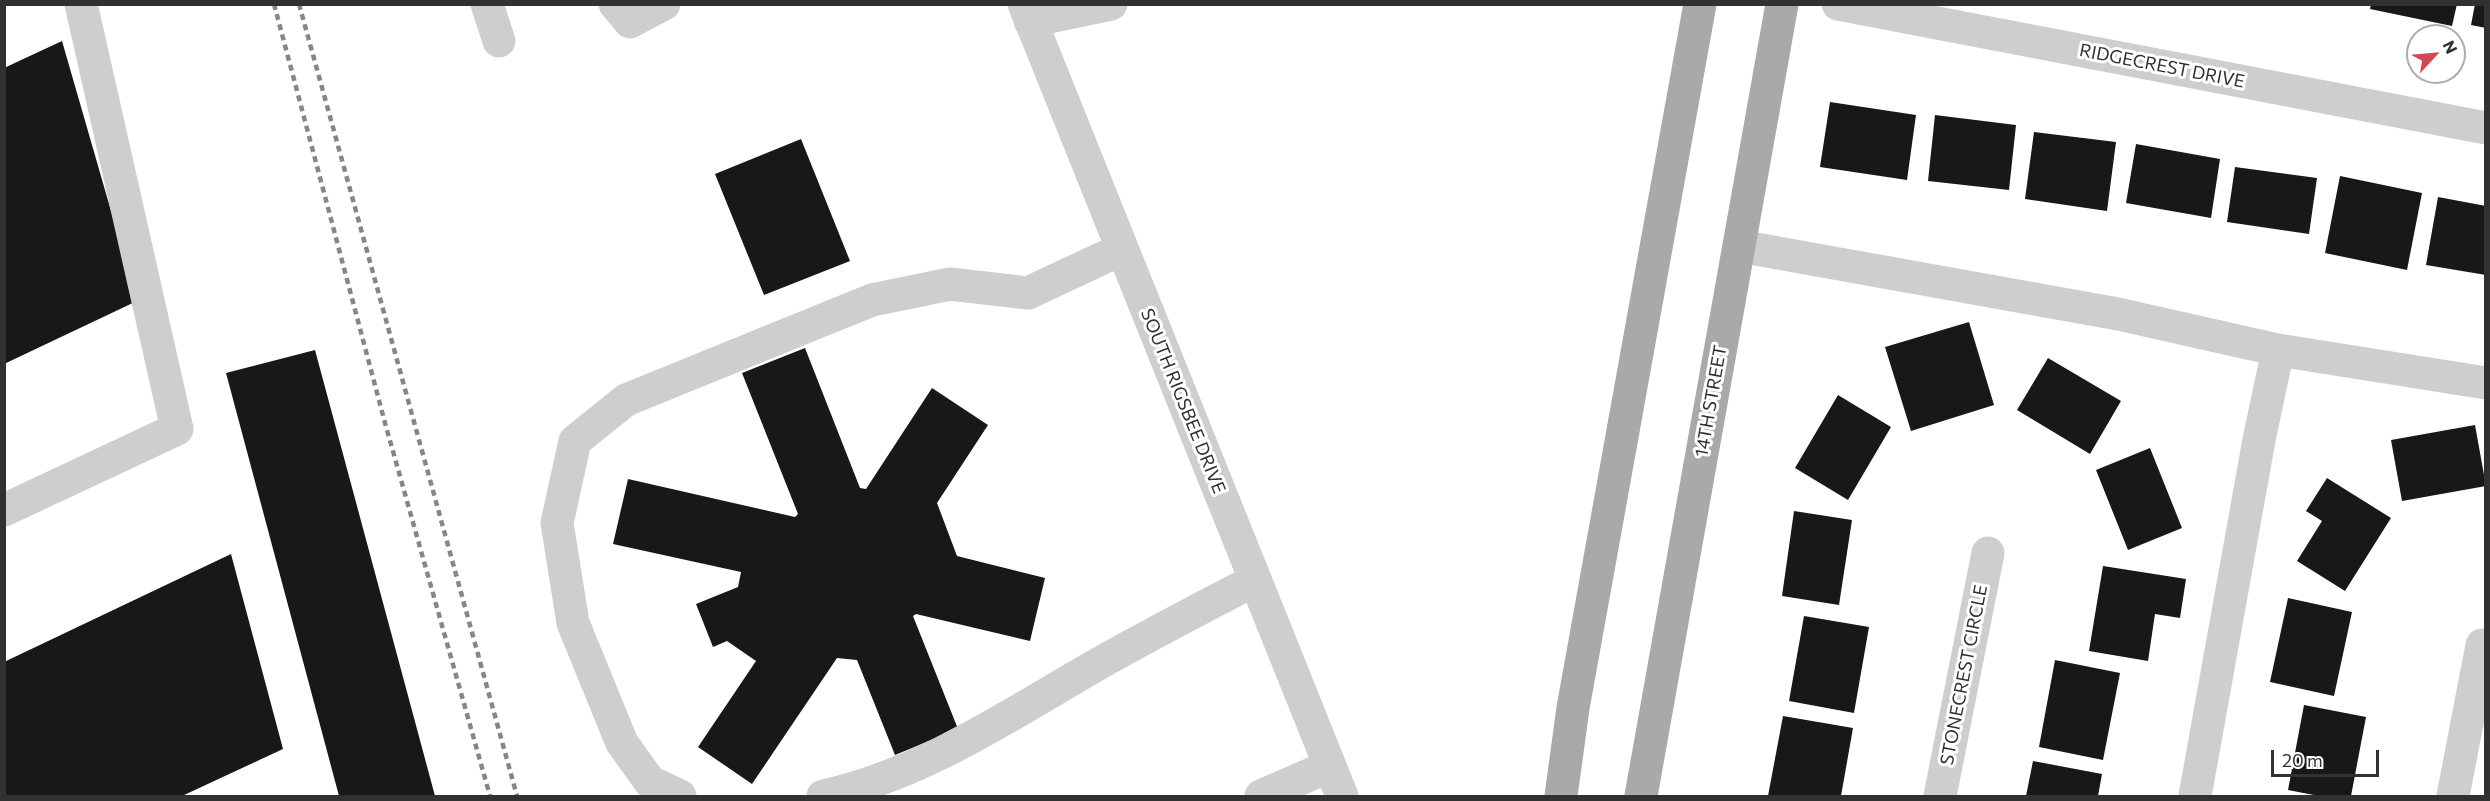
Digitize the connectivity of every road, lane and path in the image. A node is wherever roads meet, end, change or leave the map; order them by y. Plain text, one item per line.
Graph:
1 (81, 4) edge
2 (487, 4) edge
3 (615, 4) edge
4 (663, 4) edge
5 (1111, 4) edge
6 (1700, 4) edge
7 (1782, 4) edge
8 (1838, 4) edge
9 (1027, 13) edge
10 (499, 41) dead end
11 (2486, 128) edge
12 (1739, 246) junction
13 (1122, 249) junction
14 (2278, 350) junction
15 (2486, 383) edge
16 (4, 510) edge
17 (1988, 553) dead end
18 (1255, 579) junction
19 (2482, 645) dead end
20 (1330, 766) junction
21 (680, 796) edge
22 (823, 796) edge
23 (1261, 796) edge
24 (1342, 796) edge
25 (1561, 796) edge
26 (1641, 796) edge
27 (1940, 796) edge
28 (2195, 796) edge
29 (2453, 796) edge

1 - 16 street
2 - 10 street
3 - 4 street
5 - 9 street
6 - 25 main road
7 - 12 main road, 14TH STREET
8 - 11 street, RIDGECREST DRIVE
9 - 13 street, SOUTH RIGSBEE DRIVE
12 - 14 street
12 - 26 main road, 14TH STREET
13 - 18 street, SOUTH RIGSBEE DRIVE
13 - 21 street
14 - 15 street
14 - 28 street
17 - 27 street, STONECREST CIRCLE
18 - 20 street, SOUTH RIGSBEE DRIVE
18 - 22 street
19 - 29 street
20 - 23 street
20 - 24 street, SOUTH RIGSBEE DRIVE

